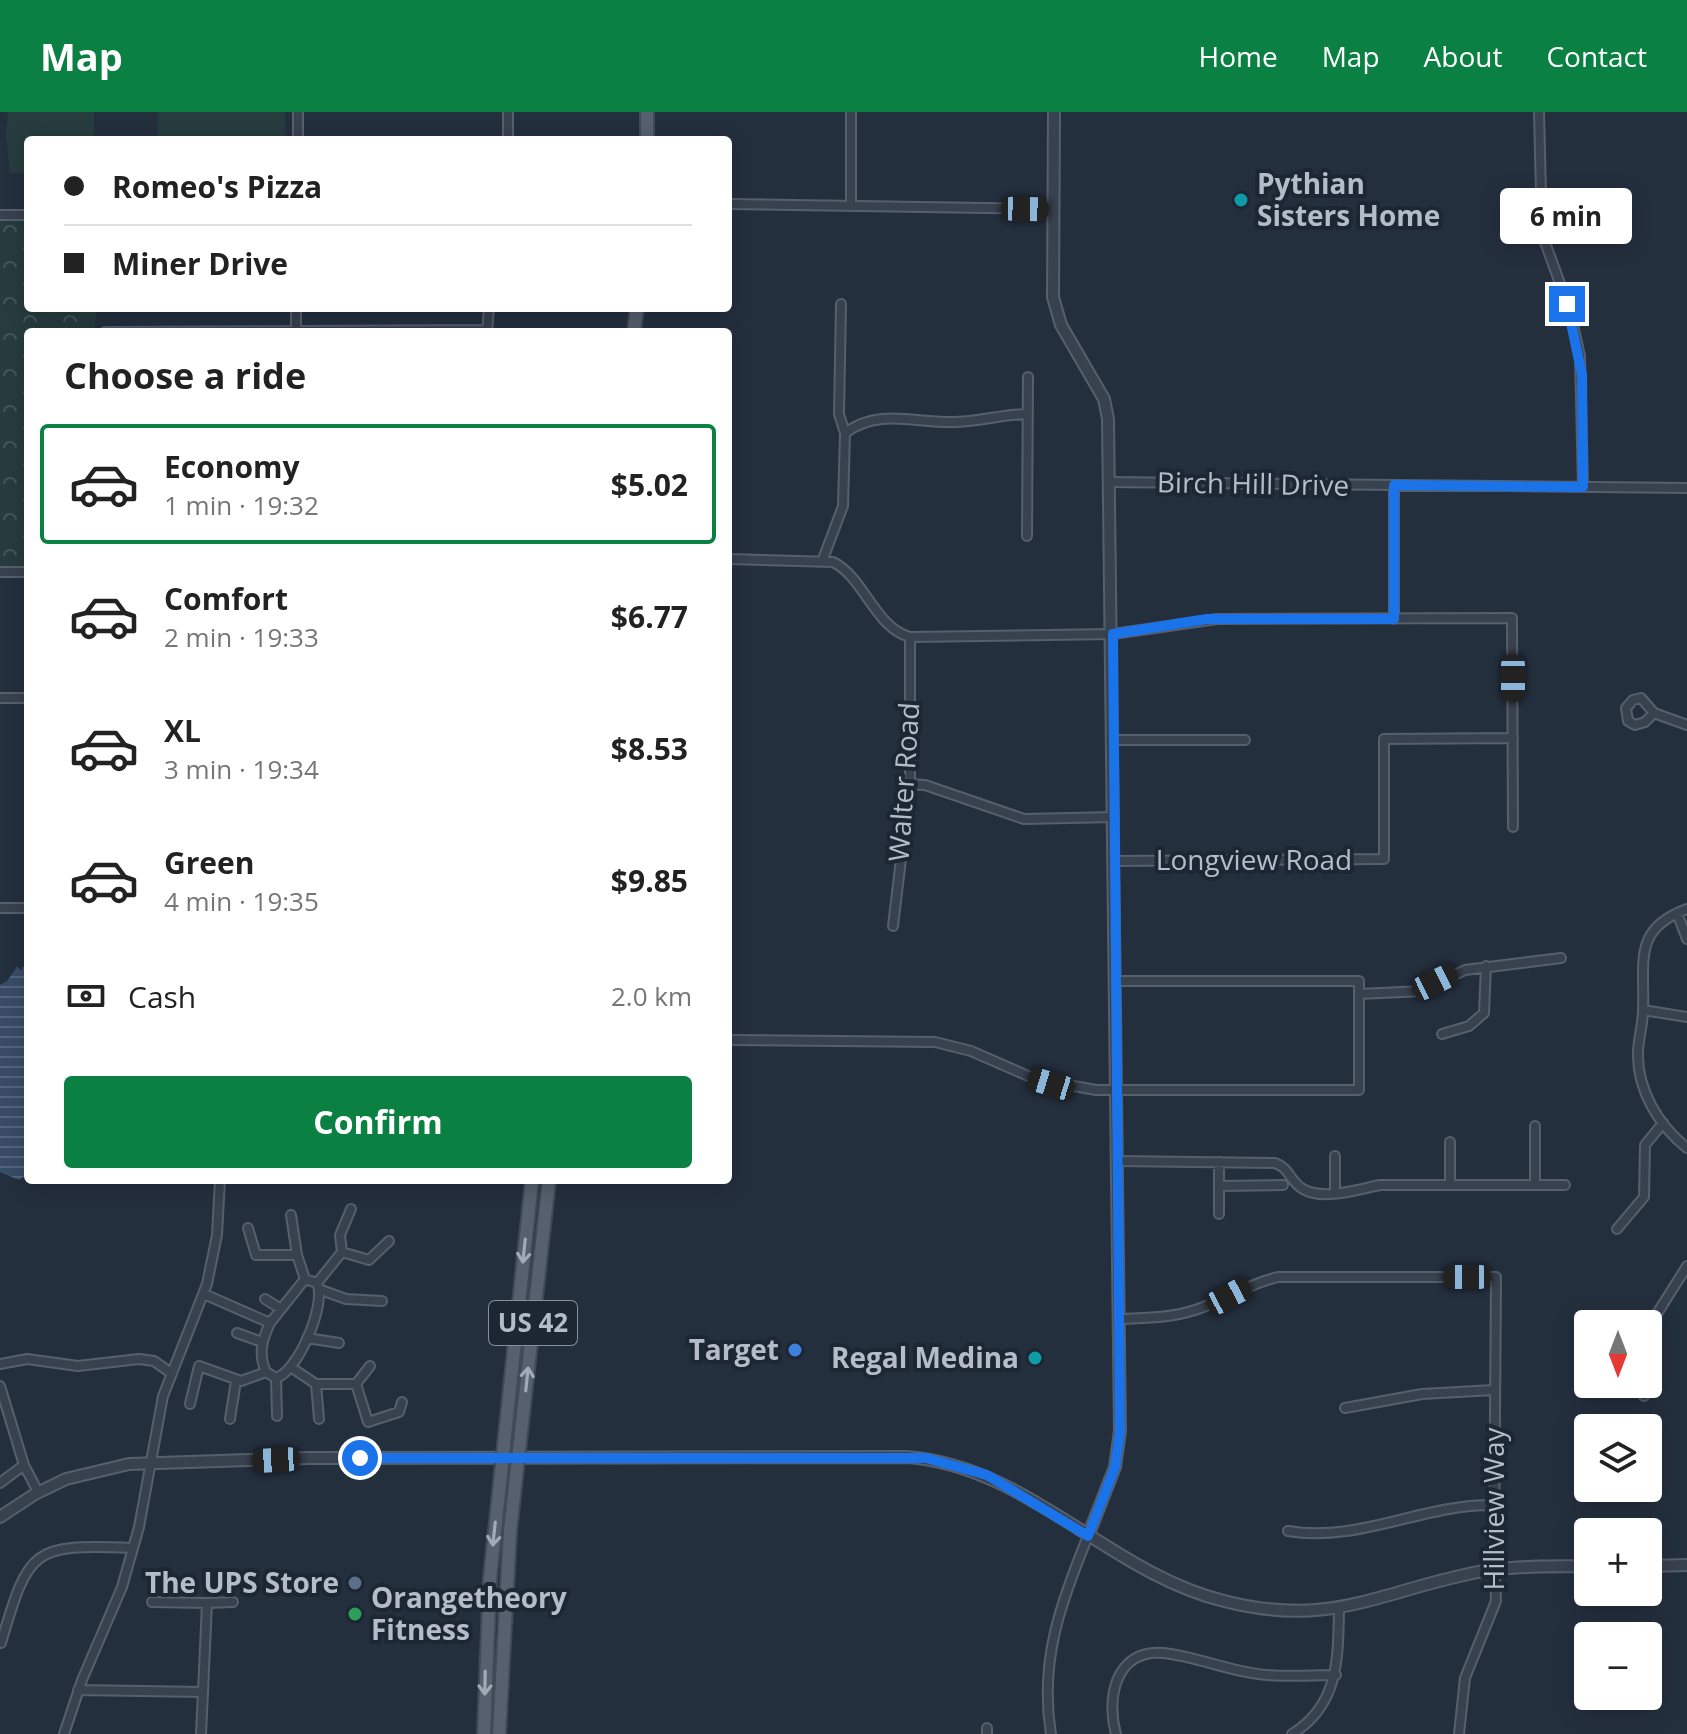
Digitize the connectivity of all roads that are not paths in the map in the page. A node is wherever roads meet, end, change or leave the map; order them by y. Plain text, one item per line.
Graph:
1 (298, 112) edge
2 (508, 112) edge
3 (647, 112) edge
4 (851, 112) edge
5 (1054, 112) edge
6 (1539, 112) edge
7 (298, 136) edge
8 (508, 136) edge
9 (647, 136) edge
10 (732, 204) edge
11 (851, 206) junction
12 (1054, 209) junction
13 (0, 215) edge
14 (24, 215) edge
15 (841, 304) dead end
16 (1028, 377) dead end
17 (1028, 414) junction
18 (845, 433) junction
19 (1108, 482) junction
20 (1394, 485) junction
21 (1583, 487) junction
22 (1687, 488) edge
23 (1027, 536) dead end
24 (732, 559) edge
25 (823, 559) junction
26 (0, 572) edge
27 (24, 572) edge
28 (1394, 619) junction
29 (1113, 634) junction
30 (910, 637) junction
31 (0, 698) edge
32 (24, 698) edge
33 (1654, 713) dead end
34 (1687, 725) edge
35 (1513, 738) junction
36 (1114, 740) junction
37 (1245, 740) dead end
38 (910, 784) junction
39 (1114, 817) junction
40 (1513, 827) dead end
41 (1115, 861) junction
42 (0, 908) edge
43 (24, 908) edge
44 (1682, 911) edge
45 (893, 926) dead end
46 (1687, 939) edge
47 (1561, 958) dead end
48 (1486, 966) junction
49 (1116, 981) junction
50 (1359, 994) junction
51 (1643, 1010) junction
52 (1687, 1017) edge
53 (1442, 1034) dead end
54 (732, 1040) edge
55 (1117, 1091) junction
56 (1663, 1123) junction
57 (1535, 1126) dead end
58 (1450, 1142) dead end
59 (1687, 1148) edge
60 (1335, 1156) dead end
61 (1117, 1161) junction
62 (1219, 1162) junction
63 (220, 1184) edge
64 (532, 1184) edge
65 (549, 1184) edge
66 (1283, 1185) dead end
67 (1450, 1185) junction
68 (1535, 1185) junction
69 (1565, 1185) dead end
70 (1219, 1186) junction
71 (1335, 1192) junction
72 (351, 1209) dead end
73 (1219, 1214) dead end
74 (291, 1215) dead end
75 (248, 1228) dead end
76 (1617, 1229) dead end
77 (389, 1241) dead end
78 (342, 1252) junction
79 (297, 1255) junction
80 (1687, 1266) edge
81 (305, 1279) junction
82 (319, 1287) junction
83 (204, 1294) junction
84 (265, 1299) dead end
85 (382, 1301) dead end
86 (281, 1309) junction
87 (1659, 1310) edge
88 (1119, 1319) junction
89 (270, 1323) junction
90 (237, 1333) dead end
91 (307, 1338) junction
92 (262, 1342) junction
93 (339, 1343) dead end
94 (0, 1364) edge
95 (370, 1366) dead end
96 (292, 1368) junction
97 (266, 1372) junction
98 (171, 1373) junction
99 (276, 1378) junction
100 (236, 1381) junction
101 (316, 1384) junction
102 (356, 1384) junction
103 (1494, 1390) junction
104 (0, 1393) edge
105 (402, 1402) dead end
106 (190, 1404) dead end
107 (1345, 1408) dead end
108 (277, 1416) dead end
109 (230, 1419) dead end
110 (319, 1419) dead end
111 (502, 1457) junction
112 (518, 1457) junction
113 (150, 1463) junction
114 (24, 1465) junction
115 (0, 1483) edge
116 (38, 1492) junction
117 (1494, 1505) junction
118 (0, 1517) edge
119 (1288, 1531) dead end
120 (1088, 1536) junction
121 (132, 1548) junction
122 (1687, 1565) edge
123 (1574, 1566) edge
124 (1662, 1566) edge
125 (1495, 1568) junction
126 (152, 1602) dead end
127 (233, 1602) dead end
128 (207, 1603) junction
129 (1339, 1609) junction
130 (0, 1644) edge
131 (1336, 1675) junction
132 (78, 1690) junction
133 (203, 1692) junction
134 (64, 1734) edge
135 (201, 1734) edge
136 (484, 1734) edge
137 (499, 1734) edge
138 (1051, 1734) edge
139 (1116, 1734) edge
140 (1292, 1734) edge
141 (1459, 1734) edge

1 - 7 street
2 - 8 street
3 - 9 main road
4 - 11 street
5 - 12 street
6 - 21 street
10 - 11 street
11 - 12 street
12 - 19 street
13 - 14 street
15 - 18 street
16 - 17 street
17 - 18 street
17 - 23 street
18 - 25 street
19 - 20 street, Birch Hill Drive
19 - 29 street
20 - 21 street, Birch Hill Drive
20 - 28 street
21 - 22 street, Birch Hill Drive
24 - 25 street
25 - 30 street
26 - 27 street
28 - 29 street
28 - 35 street
29 - 30 street
29 - 36 street
30 - 38 street, Walter Road
31 - 32 street
33 - 34 street
35 - 40 street
35 - 41 street, Longview Road
36 - 37 street
36 - 39 street
38 - 39 street
38 - 45 street, Walter Road
39 - 41 street
41 - 49 street
42 - 43 street
44 - 46 street
44 - 51 street
47 - 48 street
48 - 50 street
48 - 53 street
49 - 50 street
49 - 55 street
50 - 55 street
51 - 52 street
51 - 56 street
54 - 55 street
55 - 61 street
56 - 59 street
56 - 76 street
57 - 68 street
58 - 67 street
60 - 71 street
61 - 62 street
61 - 88 street
62 - 70 street
62 - 71 street
63 - 83 street
64 -> 111 main road, US 42
112 -> 65 main road, US 42
66 - 70 street
67 - 68 street
67 - 71 street
68 - 69 street
70 - 73 street
72 - 78 street
74 - 79 street
75 - 79 street
77 - 78 street
78 - 82 street
79 - 81 street
80 - 87 street
81 - 82 street
81 - 86 street
82 - 85 street
82 - 91 street
83 - 89 street
83 - 98 street
84 - 86 street
86 - 89 street
88 - 103 street, Hillview Way
88 - 120 street
89 - 92 street
90 - 92 street
91 - 93 street
91 - 96 street
92 - 97 street
94 - 98 street
95 - 102 street
96 - 99 street
96 - 101 street
97 - 99 street
97 - 100 street
98 - 113 street
99 - 108 street
100 - 106 street
100 - 109 street
101 - 102 street
101 - 110 street
102 - 105 street
103 - 107 street
103 - 117 street, Hillview Way
104 - 114 street
111 - 112 street
111 - 113 street
111 -> 136 main road, US 42
112 - 120 street
112 - 137 main road, US 42
113 - 116 street
113 - 121 street
114 - 115 street
114 - 116 street
116 - 118 street
117 - 119 street
117 - 125 street, Hillview Way
120 - 129 street
120 - 138 street
121 - 130 street
121 - 132 street
122 - 124 street
123 - 125 street
125 - 129 street
125 - 141 street, Hillview Way
126 - 128 street
127 - 128 street
128 - 133 street
129 - 131 street
131 - 139 street
131 - 140 street
132 - 133 street
132 - 134 street
133 - 135 street

